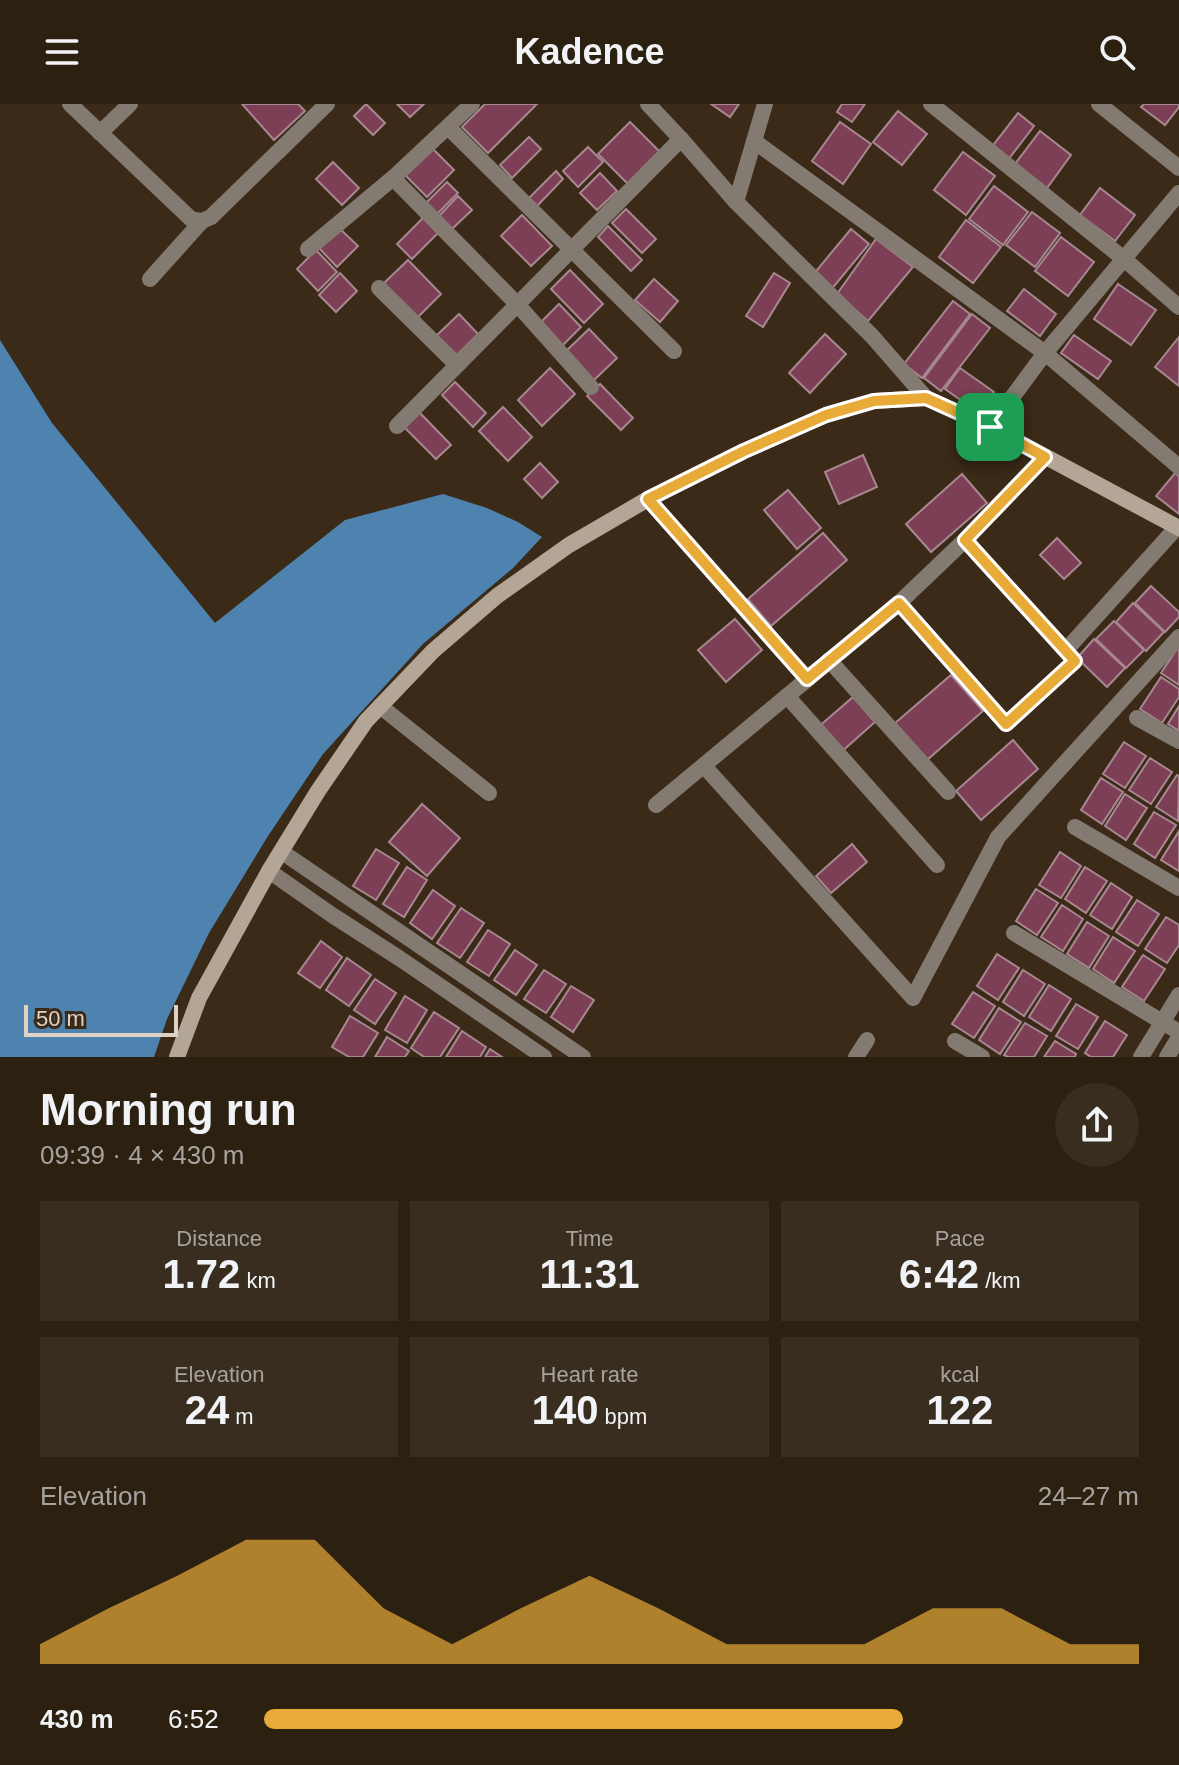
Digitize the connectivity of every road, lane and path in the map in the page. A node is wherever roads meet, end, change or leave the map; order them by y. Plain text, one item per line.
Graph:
1 (70, 104) edge
2 (130, 104) edge
3 (327, 104) edge
4 (472, 104) edge
5 (648, 104) edge
6 (765, 104) edge
7 (931, 104) edge
8 (1099, 104) edge
9 (448, 127) junction
10 (100, 133) junction
11 (681, 139) junction
12 (754, 141) junction
13 (1179, 168) edge
14 (393, 178) junction
15 (1179, 193) edge
16 (736, 202) junction
17 (202, 221) junction
18 (308, 249) dead end
19 (572, 249) junction
20 (1124, 259) junction
21 (150, 279) dead end
22 (379, 288) dead end
23 (517, 304) junction
24 (1179, 307) edge
25 (674, 351) dead end
26 (1045, 353) junction
27 (457, 365) junction
28 (591, 387) dead end
29 (926, 398) junction
30 (397, 426) dead end
31 (990, 427) junction
32 (1045, 457) junction
33 (1179, 467) edge
34 (648, 499) junction
35 (1178, 528) edge
36 (965, 540) junction
37 (899, 603) junction
38 (1179, 637) edge
39 (1066, 650) junction
40 (829, 660) junction
41 (807, 679) junction
42 (787, 696) junction
43 (380, 706) junction
44 (1137, 718) dead end
45 (1179, 741) edge
46 (704, 766) junction
47 (948, 792) dead end
48 (489, 793) dead end
49 (656, 805) dead end
50 (1075, 827) dead end
51 (282, 852) junction
52 (937, 865) dead end
53 (269, 871) junction
54 (1179, 888) edge
55 (1014, 933) dead end
56 (1179, 995) edge
57 (1163, 1021) junction
58 (1179, 1035) edge
59 (867, 1040) dead end
60 (955, 1041) dead end
61 (177, 1057) edge
62 (544, 1057) edge
63 (583, 1057) edge
64 (856, 1057) edge
65 (982, 1057) edge
66 (1141, 1057) edge
67 (1167, 1057) edge

1 - 10 street
2 - 10 street
3 - 17 street
4 - 9 street
5 - 11 street
6 - 12 street
7 - 20 street
8 - 13 street
9 - 14 street
9 - 19 street
10 - 17 street
11 - 16 street
11 - 19 street
12 - 16 street
12 - 26 street
14 - 18 street
14 - 23 street
15 - 20 street
16 - 29 street
17 - 21 street
19 - 23 street
19 - 25 street
20 - 24 street
20 - 26 street
22 - 27 street
23 - 27 street
23 - 28 street
26 - 31 street
26 - 33 street
27 - 30 street
29 - 31 main road
29 - 34 main road
31 - 32 main road
32 - 35 main road
32 - 36 street
34 - 41 street
34 - 43 main road
35 - 39 street
36 - 37 street
36 - 39 street
37 - 39 street
37 - 40 street
38 - 46 street
40 - 41 street
40 - 47 street
41 - 42 street
42 - 46 street
42 - 52 street
43 - 48 street
43 - 51 main road
44 - 45 street
46 - 49 street
50 - 54 street
51 - 53 main road
51 - 63 street
53 - 61 main road
53 - 62 street
55 - 57 street
56 - 57 street
57 - 58 street
57 - 66 street
58 - 67 street
59 - 64 street
60 - 65 street

